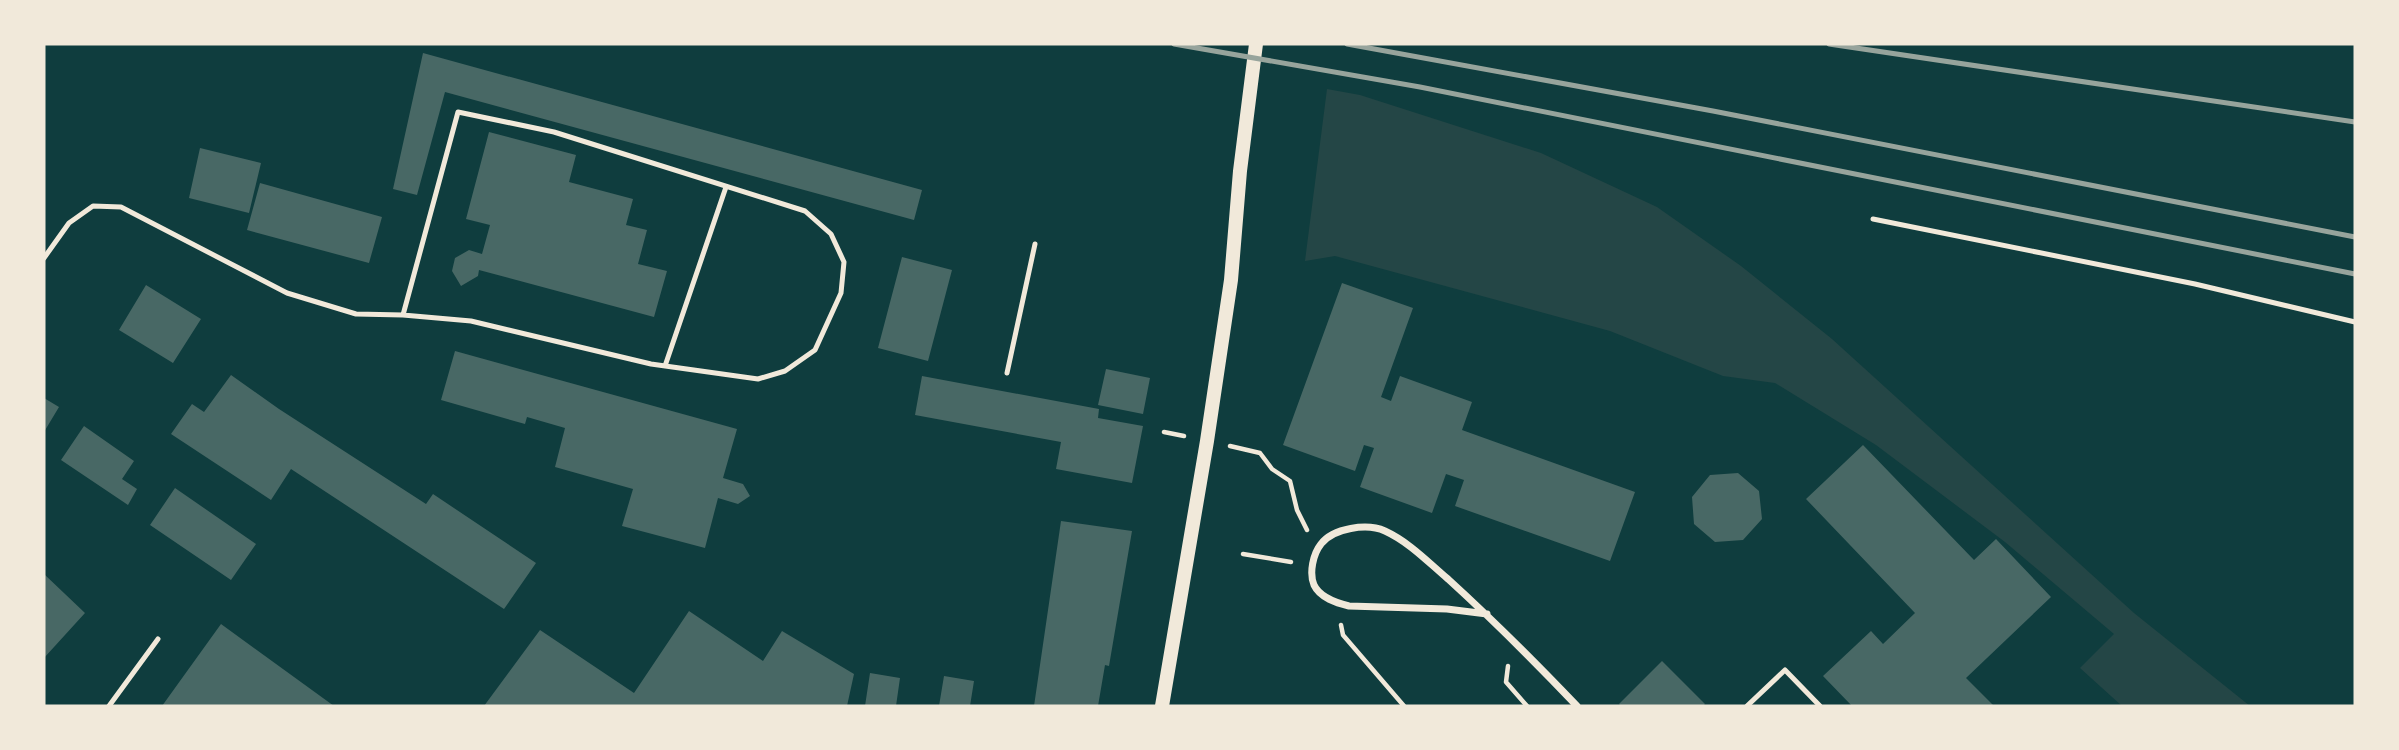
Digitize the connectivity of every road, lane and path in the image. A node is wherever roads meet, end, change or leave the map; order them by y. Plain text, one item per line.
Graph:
1 (1256, 44) edge
2 (726, 187) junction
3 (1873, 219) dead end
4 (1035, 244) dead end
5 (44, 258) edge
6 (403, 315) junction
7 (2355, 322) edge
8 (665, 366) junction
9 (1007, 373) dead end
10 (1260, 453) dead end
11 (1317, 550) junction
12 (1243, 554) dead end
13 (1312, 566) junction
14 (1338, 603) junction
15 (1487, 614) junction
16 (158, 639) dead end
17 (109, 706) edge
18 (1162, 706) edge
19 (1404, 706) edge
20 (1577, 706) edge
21 (1746, 706) edge
22 (1820, 706) edge

1 - 18 main road
2 - 6 lane
2 - 8 lane
2 - 8 lane
3 - 7 lane
4 - 9 lane
5 - 6 lane
6 - 8 lane
10 - 11 path
11 - 13 street
11 - 15 street
12 - 13 path
13 - 14 street
14 - 15 street
14 - 19 path
15 - 20 street
16 - 17 lane
21 - 22 lane

